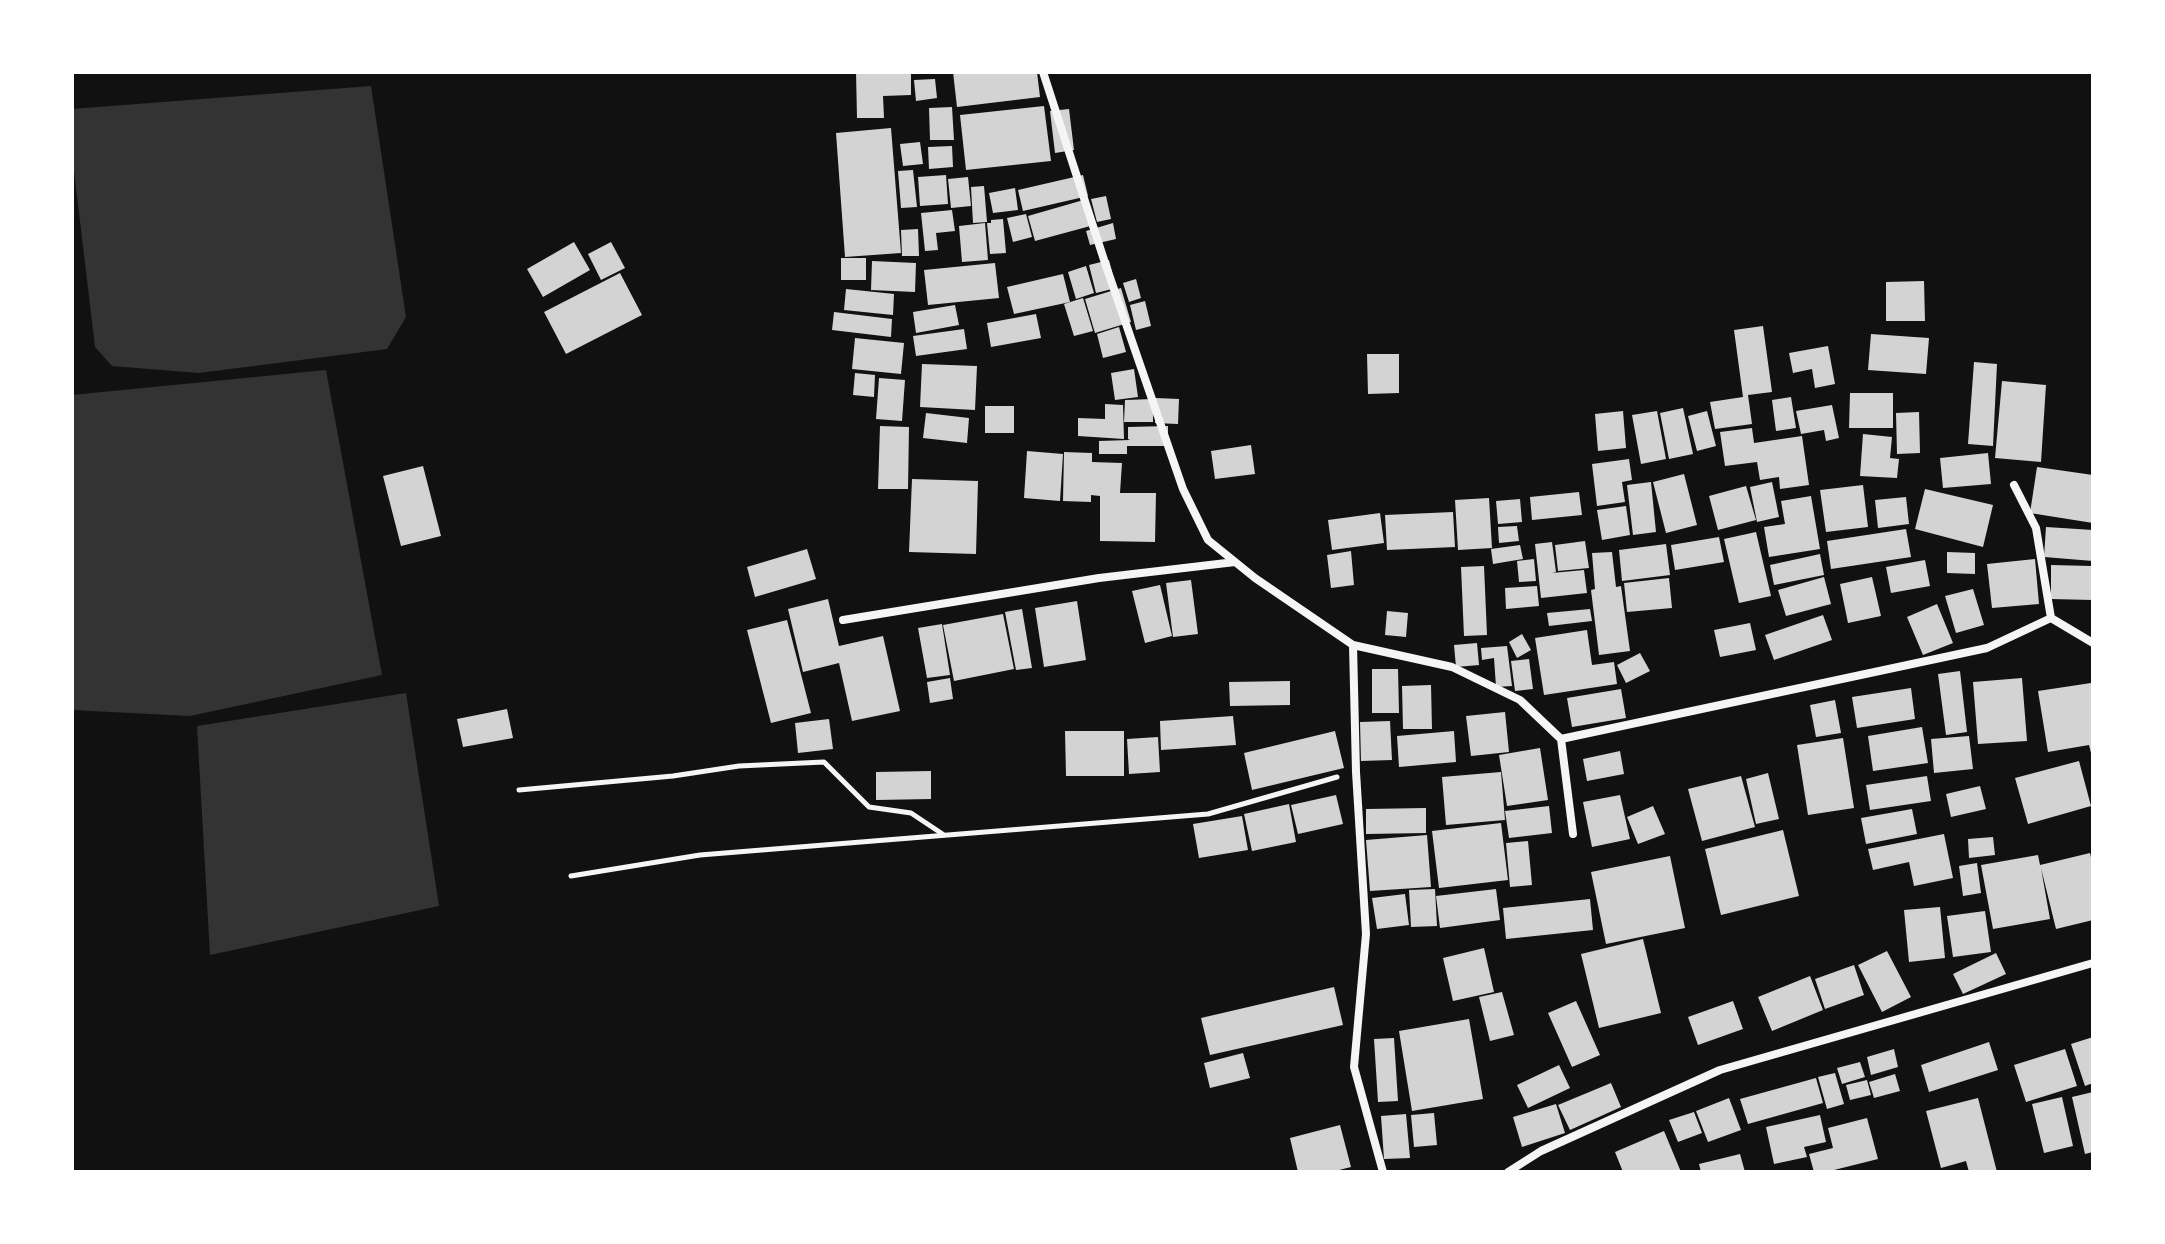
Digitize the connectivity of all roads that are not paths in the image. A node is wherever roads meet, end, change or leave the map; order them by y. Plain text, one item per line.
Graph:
1 (1043, 72) edge
2 (2014, 485) dead end
3 (1235, 562) junction
4 (2051, 618) junction
5 (843, 620) dead end
6 (2093, 643) edge
7 (1353, 645) junction
8 (1561, 739) junction
9 (1573, 834) dead end
10 (2093, 963) edge
11 (1383, 1172) edge
12 (1508, 1172) edge

1 - 3 street
2 - 4 street
3 - 5 street
3 - 7 street
4 - 6 street
4 - 8 street
7 - 8 street
7 - 11 street
8 - 9 street
10 - 12 street

